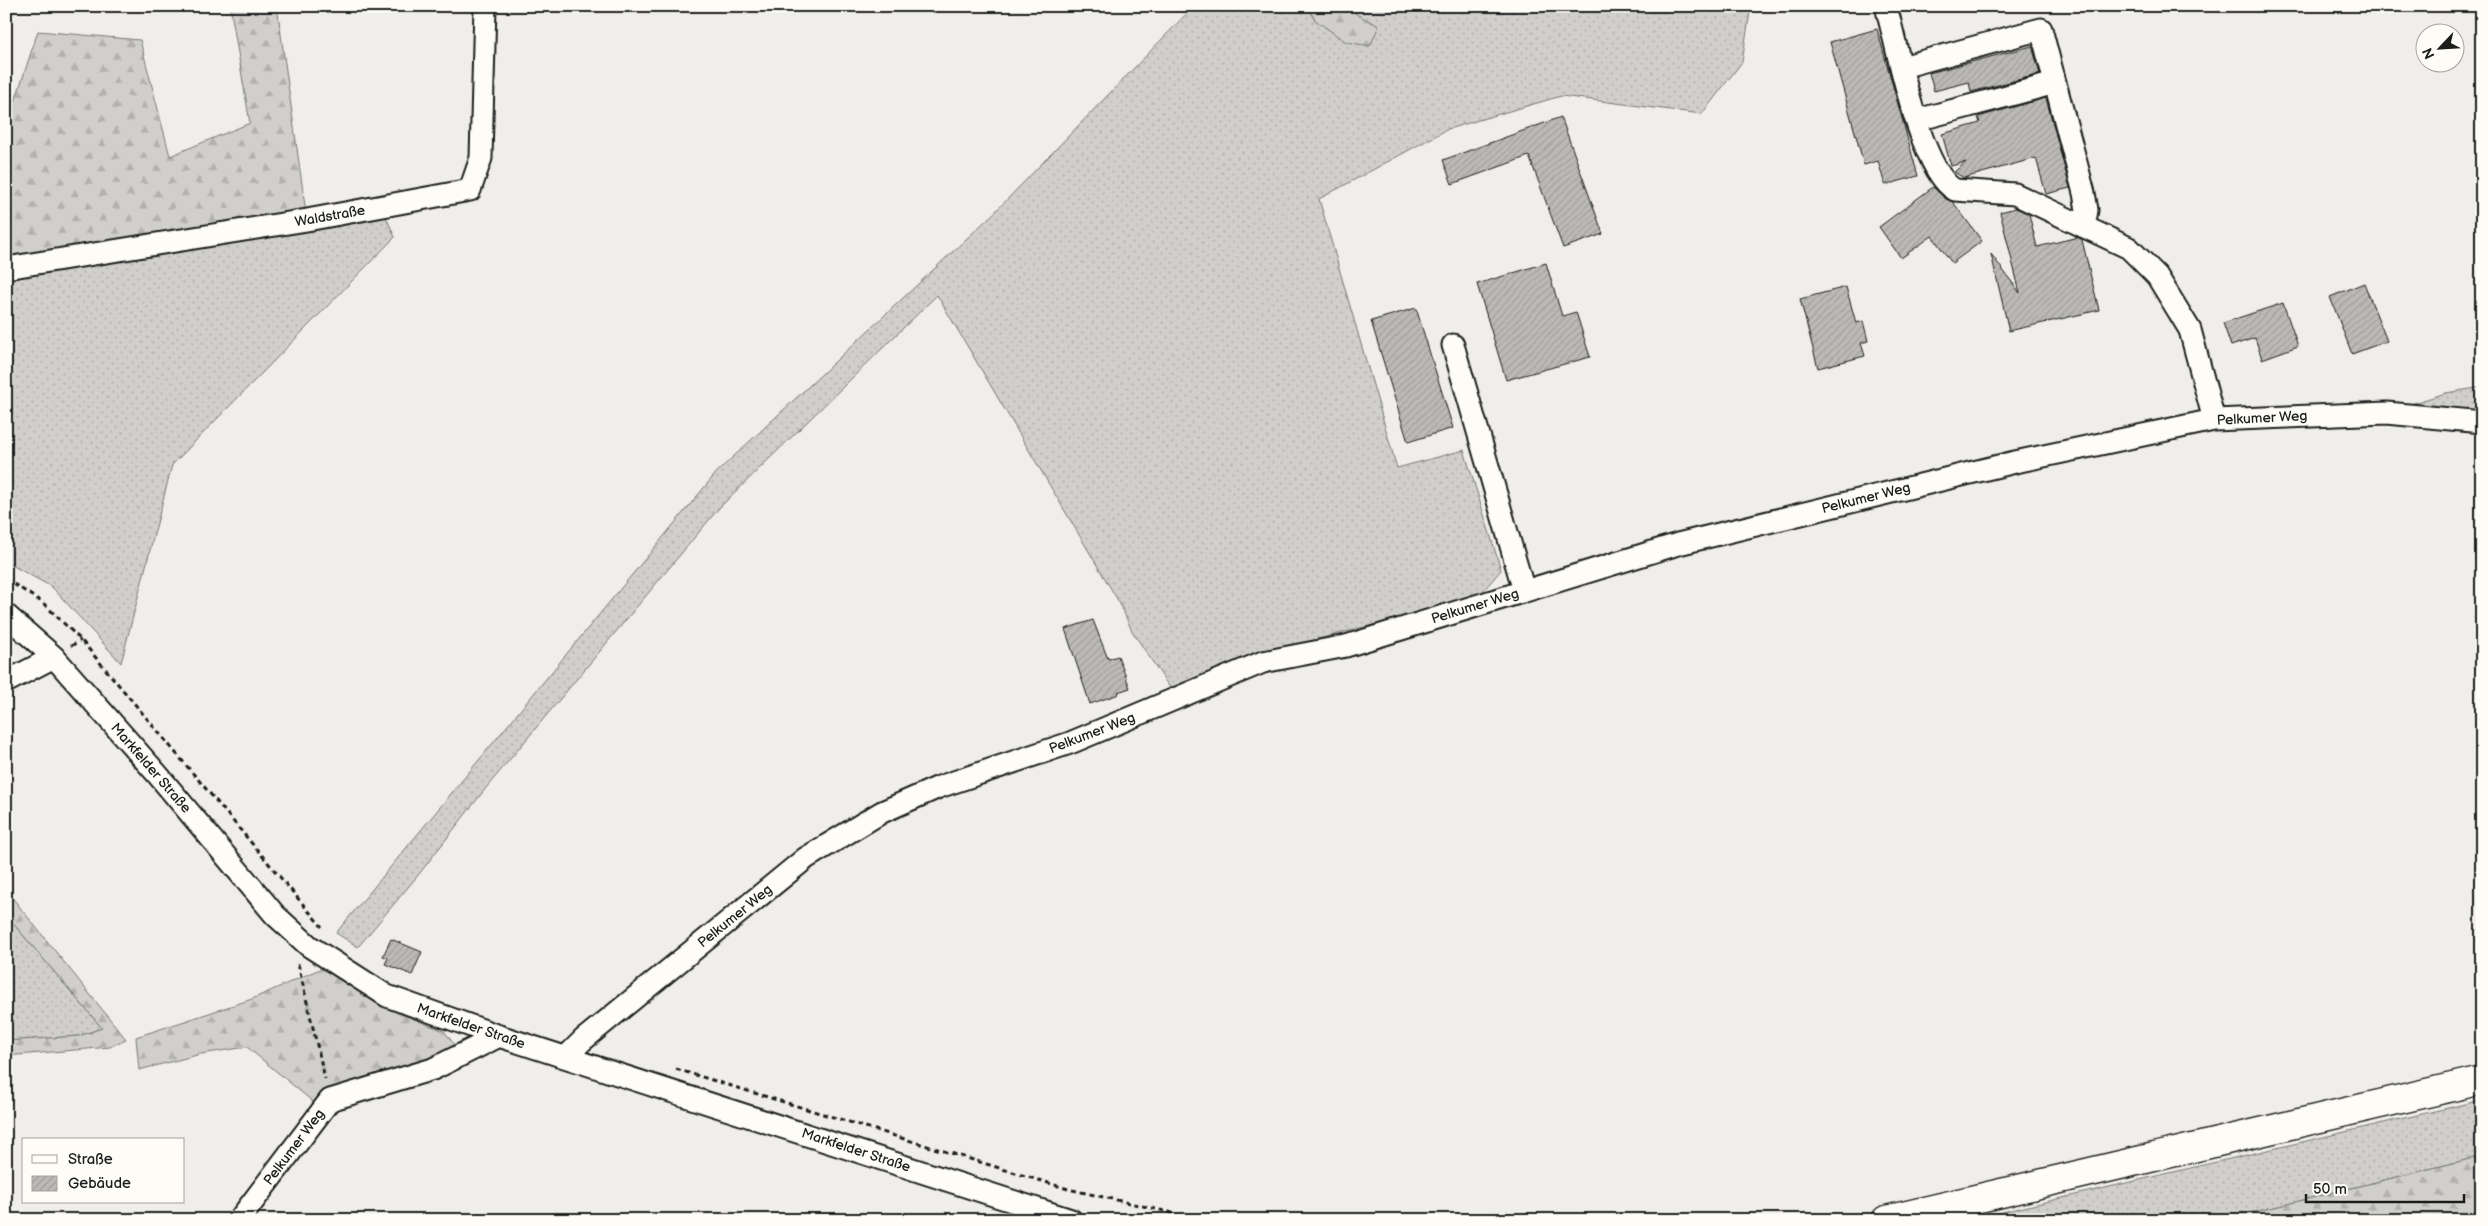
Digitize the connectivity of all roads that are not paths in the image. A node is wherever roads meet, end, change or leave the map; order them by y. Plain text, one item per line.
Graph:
1 (485, 6) edge
2 (1886, 6) edge
3 (1902, 67) junction
4 (2055, 83) junction
5 (1916, 120) junction
6 (2084, 228) junction
7 (6, 268) edge
8 (1453, 345) dead end
9 (2214, 420) junction
10 (2482, 422) edge
11 (1524, 590) junction
12 (6, 615) edge
13 (54, 657) junction
14 (6, 682) edge
15 (499, 1036) junction
16 (566, 1056) junction
17 (2482, 1080) edge
18 (239, 1220) edge
19 (1071, 1220) edge
20 (1886, 1220) edge

1 - 7 street, Waldstraße
2 - 3 street
3 - 4 street
3 - 5 street
4 - 5 street
4 - 6 street
5 - 6 street
6 - 9 street
8 - 11 street
9 - 10 street, Pelkumer Weg
9 - 11 street, Pelkumer Weg
11 - 16 street, Pelkumer Weg
12 - 13 street, Markfelder Straße
13 - 14 street
13 - 15 street, Markfelder Straße
15 - 16 street, Markfelder Straße
15 - 18 street, Pelkumer Weg
16 - 19 street, Markfelder Straße
17 - 20 main road

